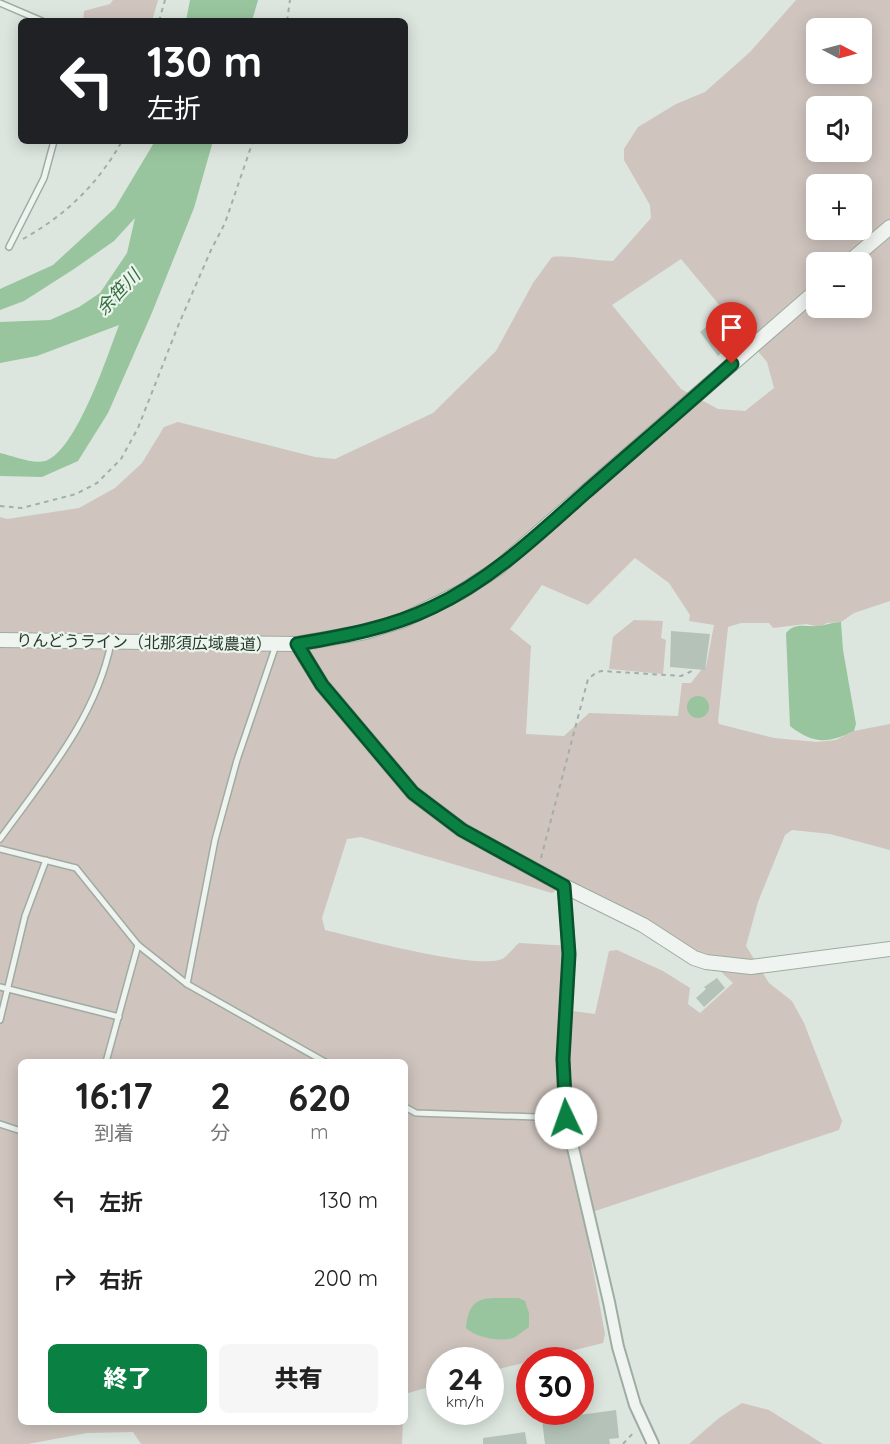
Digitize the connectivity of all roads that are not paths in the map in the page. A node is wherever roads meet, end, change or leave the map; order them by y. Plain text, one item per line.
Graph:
1 (0, 3) edge
2 (35, 18) edge
3 (53, 144) edge
4 (890, 227) edge
5 (9, 247) road end
6 (861, 252) edge
7 (806, 300) edge
8 (0, 640) edge
9 (112, 641) junction
10 (276, 644) junction
11 (297, 644) junction
12 (0, 839) edge
13 (0, 849) edge
14 (46, 860) junction
15 (564, 886) junction
16 (138, 945) junction
17 (890, 949) edge
18 (186, 984) junction
19 (0, 987) edge
20 (9, 989) junction
21 (119, 1017) junction
22 (0, 1020) edge
23 (107, 1059) edge
24 (320, 1059) edge
25 (408, 1109) edge
26 (566, 1118) junction
27 (0, 1124) edge
28 (18, 1130) edge
29 (653, 1444) edge

1 - 2 lane
3 - 5 lane
4 - 6 street
7 - 11 street, りんどうライン（北那須広域農道）
8 - 9 street, りんどうライン（北那須広域農道）
9 - 10 street, りんどうライン（北那須広域農道）
9 - 12 lane
10 - 11 street, りんどうライン（北那須広域農道）
10 - 18 lane
11 - 15 street
13 - 14 lane
14 - 16 lane
14 - 20 lane
15 - 17 street
15 - 26 street
16 - 18 lane
16 - 21 lane
18 - 24 lane
19 - 20 lane
20 - 21 lane
20 - 22 lane
21 - 23 lane
25 - 26 lane
26 - 29 street
27 - 28 lane

